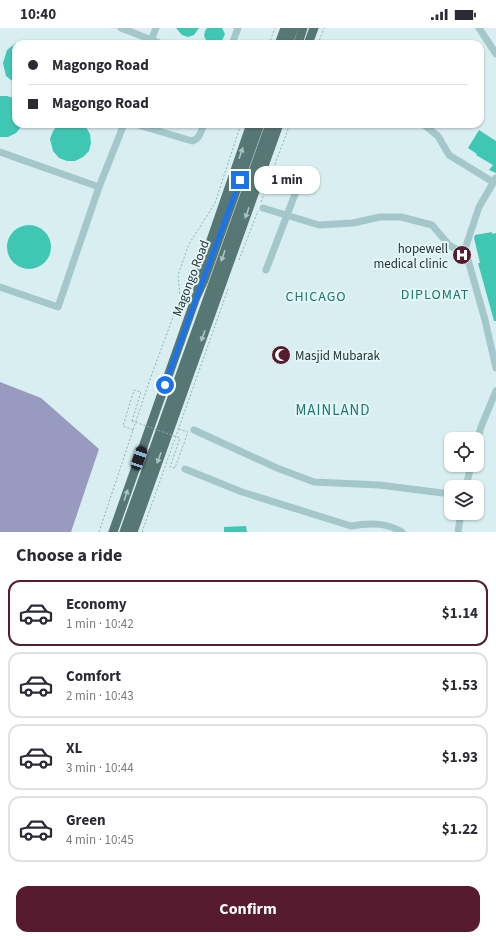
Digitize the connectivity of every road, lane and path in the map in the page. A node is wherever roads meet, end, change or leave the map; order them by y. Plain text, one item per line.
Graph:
1 (121, 28) edge
2 (156, 28) edge
3 (238, 28) edge
4 (275, 28) edge
5 (285, 28) edge
6 (294, 28) edge
7 (303, 28) edge
8 (314, 28) edge
9 (324, 28) edge
10 (479, 28) edge
11 (147, 40) edge
12 (152, 40) edge
13 (234, 40) edge
14 (270, 40) edge
15 (280, 40) edge
16 (290, 40) edge
17 (299, 40) edge
18 (310, 40) edge
19 (320, 40) edge
20 (496, 54) edge
21 (122, 128) edge
22 (148, 128) edge
23 (203, 128) edge
24 (240, 128) edge
25 (250, 128) edge
26 (259, 128) edge
27 (269, 128) edge
28 (278, 128) edge
29 (288, 128) edge
30 (428, 128) edge
31 (0, 152) edge
32 (294, 173) dead end
33 (494, 180) edge
34 (99, 187) junction
35 (263, 208) dead end
36 (288, 215) junction
37 (465, 249) junction
38 (237, 265) dead end
39 (266, 270) dead end
40 (230, 286) dead end
41 (0, 287) edge
42 (196, 297) junction
43 (496, 368) edge
44 (496, 392) edge
45 (179, 429) junction
46 (133, 430) junction
47 (194, 430) dead end
48 (480, 432) edge
49 (185, 469) dead end
50 (444, 493) edge
51 (460, 520) edge
52 (99, 532) edge
53 (113, 532) edge
54 (124, 532) edge
55 (133, 532) edge
56 (142, 532) edge
57 (402, 532) edge
58 (458, 532) edge

1 - 11 street
2 - 12 street
3 - 13 street
4 - 14 path
5 - 15 main road
6 - 16 main road
7 - 17 main road
8 - 18 main road
9 - 19 path
10 - 20 street
21 - 34 street
22 - 23 street
24 - 46 path
42 -> 25 main road
26 - 42 main road, Magongo Road
27 -> 54 main road
28 -> 55 main road
29 - 38 path
30 - 33 street
31 - 34 street
32 - 36 street
33 - 37 street
34 - 41 street
35 - 36 street
36 - 37 street
36 - 39 street
37 - 43 street
40 - 45 path
53 -> 42 main road, Magongo Road
44 - 48 street
45 - 46 path, bridge
45 - 56 path
46 - 52 path
47 - 50 street
49 - 57 street
51 - 58 street

